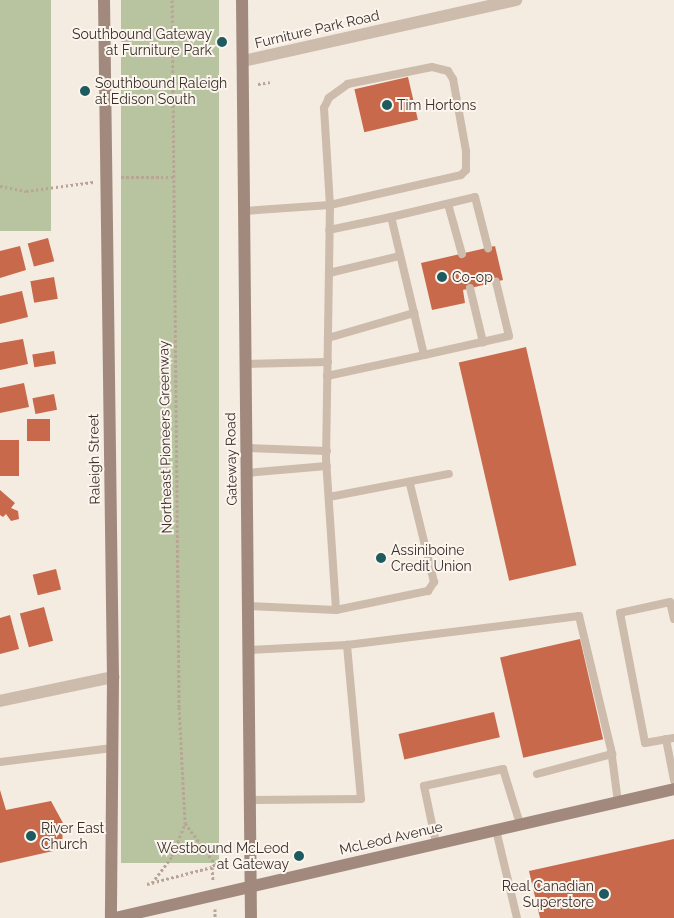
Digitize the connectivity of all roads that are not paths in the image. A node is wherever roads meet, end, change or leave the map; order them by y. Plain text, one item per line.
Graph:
1 (104, 0) edge
2 (242, 0) edge
3 (516, 0) edge
4 (242, 61) junction
5 (448, 204) junction
6 (330, 205) junction
7 (244, 211) junction
8 (391, 218) junction
9 (330, 230) junction
10 (488, 248) dead end
11 (462, 254) dead end
12 (400, 256) junction
13 (329, 273) junction
14 (496, 282) dead end
15 (470, 288) dead end
16 (414, 313) junction
17 (328, 338) junction
18 (484, 342) junction
19 (424, 355) junction
20 (328, 362) junction
21 (245, 364) junction
22 (327, 376) junction
23 (246, 448) junction
24 (326, 451) junction
25 (327, 466) junction
26 (246, 473) junction
27 (449, 474) dead end
28 (410, 484) junction
29 (329, 497) junction
30 (672, 599) edge
31 (248, 606) junction
32 (336, 610) junction
33 (674, 619) edge
34 (347, 645) junction
35 (249, 650) junction
36 (112, 677) junction
37 (0, 701) edge
38 (670, 739) edge
39 (112, 748) junction
40 (612, 754) junction
41 (0, 762) edge
42 (537, 774) dead end
43 (674, 780) edge
44 (674, 789) edge
45 (251, 800) junction
46 (618, 802) junction
47 (520, 824) junction
48 (496, 830) junction
49 (436, 843) junction
50 (250, 886) junction
51 (111, 918) edge
52 (115, 918) edge
53 (251, 918) edge
54 (516, 918) edge

1 - 36 street, Raleigh Street
2 - 4 street, Gateway Road
3 - 4 street, Furniture Park Road
4 - 7 street, Gateway Road
5 - 8 lane
5 - 10 lane
5 - 11 lane
6 - 6 lane
6 - 7 lane
6 - 9 lane
7 - 21 street, Gateway Road
8 - 9 lane
8 - 12 lane
9 - 13 lane
12 - 13 lane
12 - 16 lane
13 - 17 lane
14 - 18 lane
15 - 18 lane
16 - 17 lane
16 - 19 lane
17 - 20 lane
18 - 19 lane
19 - 22 lane
20 - 21 lane
20 - 22 lane
21 - 23 street, Gateway Road
22 - 24 lane
23 - 24 lane
23 - 26 street, Gateway Road
24 - 25 lane
25 - 26 lane
25 - 29 lane
26 - 31 street, Gateway Road
27 - 28 lane
28 - 29 lane
28 - 32 lane
29 - 32 lane
30 - 33 lane
30 - 38 lane
31 - 32 lane
31 - 35 street, Gateway Road
34 - 35 lane
34 - 40 lane
34 - 45 lane
35 - 45 street, Gateway Road
36 - 37 street
36 - 39 street, Raleigh Street
38 - 43 lane
39 - 41 lane
39 - 51 street, Raleigh Street
40 - 42 lane
40 - 46 lane
44 - 46 street, McLeod Avenue
45 - 50 street, Gateway Road
46 - 47 street, McLeod Avenue
47 - 48 street, McLeod Avenue
47 - 49 lane
48 - 49 street, McLeod Avenue
48 - 54 lane
49 - 50 street, McLeod Avenue
50 - 52 street, McLeod Avenue
50 - 53 street, Gateway Road

